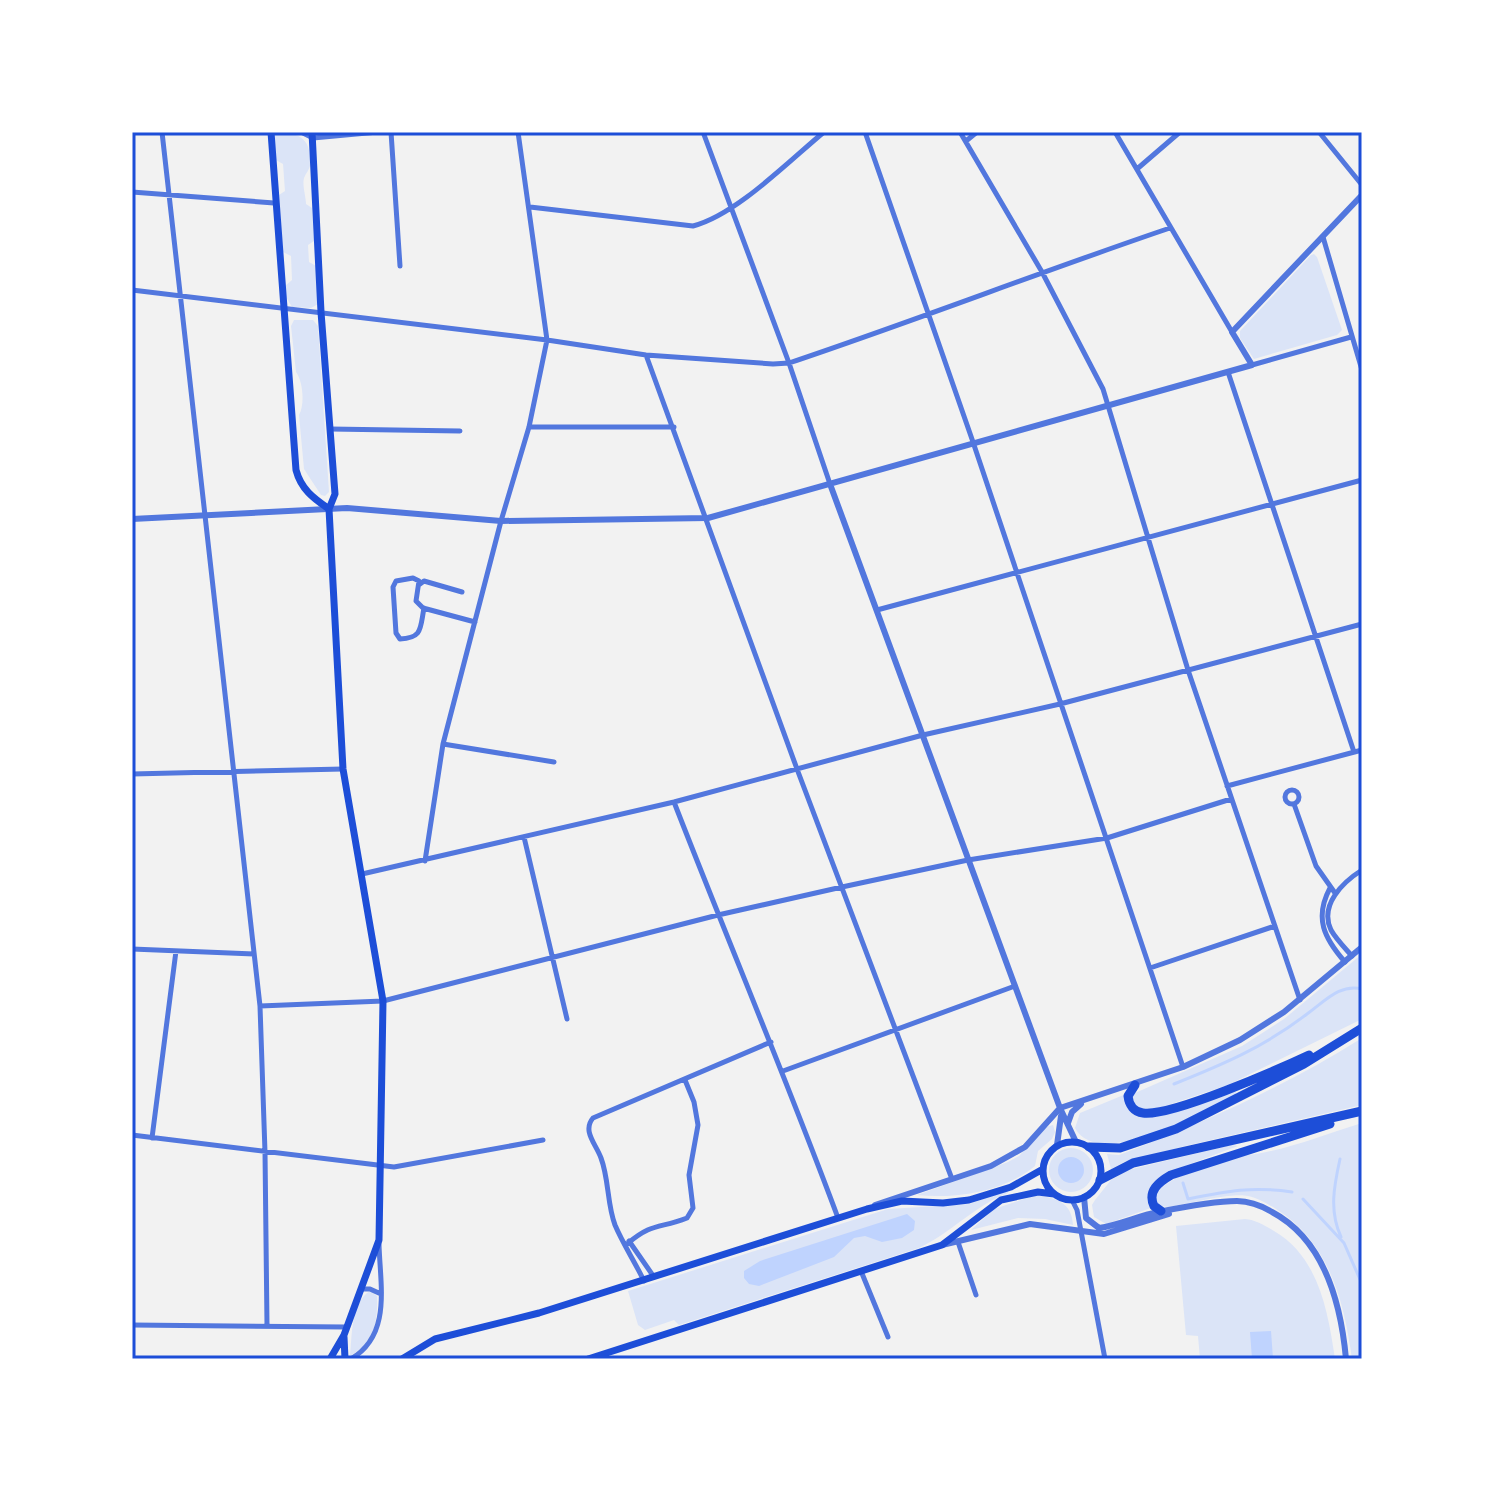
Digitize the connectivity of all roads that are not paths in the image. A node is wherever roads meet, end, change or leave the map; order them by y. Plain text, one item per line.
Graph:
1 (162, 132) edge
2 (271, 132) edge
3 (301, 132) edge
4 (378, 132) edge
5 (391, 132) edge
6 (518, 132) edge
7 (703, 132) edge
8 (824, 132) edge
9 (865, 132) edge
10 (960, 132) edge
11 (977, 132) edge
12 (1115, 132) edge
13 (1180, 132) edge
14 (1319, 132) edge
15 (313, 135) edge
16 (966, 141) junction
17 (1137, 169) junction
18 (1362, 185) edge
19 (132, 192) edge
20 (169, 194) junction
21 (1362, 195) edge
22 (274, 203) junction
23 (530, 207) junction
24 (730, 208) junction
25 (1170, 228) junction
26 (1323, 236) junction
27 (400, 266) dead end
28 (1042, 272) junction
29 (132, 290) edge
30 (180, 294) junction
31 (283, 309) junction
32 (321, 312) junction
33 (929, 316) junction
34 (1232, 332) junction
35 (1352, 337) junction
36 (547, 340) junction
37 (646, 355) junction
38 (789, 363) junction
39 (1252, 365) junction
40 (1362, 370) edge
41 (1228, 372) junction
42 (1107, 405) junction
43 (529, 427) junction
44 (674, 427) junction
45 (330, 429) junction
46 (460, 431) dead end
47 (973, 442) junction
48 (1362, 480) edge
49 (830, 484) junction
50 (1273, 505) junction
51 (329, 509) junction
52 (206, 514) junction
53 (708, 518) junction
54 (132, 519) edge
55 (501, 521) junction
56 (1148, 538) junction
57 (1016, 573) junction
58 (420, 584) junction
59 (462, 592) dead end
60 (424, 608) junction
61 (877, 610) junction
62 (475, 622) junction
63 (1362, 624) edge
64 (1316, 636) junction
65 (1188, 670) junction
66 (1060, 704) junction
67 (923, 735) junction
68 (443, 744) junction
69 (1362, 750) edge
70 (1354, 752) junction
71 (554, 762) dead end
72 (343, 769) junction
73 (797, 769) junction
74 (232, 772) junction
75 (132, 774) edge
76 (1227, 786) junction
77 (1231, 799) junction
78 (674, 802) junction
79 (1294, 804) dead end
80 (524, 837) junction
81 (1107, 838) junction
82 (968, 860) junction
83 (425, 861) junction
84 (1362, 870) edge
85 (362, 874) junction
86 (842, 887) junction
87 (1332, 890) junction
88 (718, 915) junction
89 (1275, 926) junction
90 (1362, 947) edge
91 (132, 949) edge
92 (176, 951) junction
93 (254, 954) junction
94 (1352, 956) junction
95 (552, 958) junction
96 (1345, 962) junction
97 (1150, 968) junction
98 (1016, 986) junction
99 (1300, 1000) junction
100 (383, 1001) junction
101 (260, 1006) junction
102 (567, 1019) dead end
103 (1362, 1028) edge
104 (897, 1029) junction
105 (1345, 1039) junction
106 (771, 1042) junction
107 (1183, 1067) junction
108 (783, 1071) junction
109 (685, 1080) junction
110 (1135, 1085) junction
111 (1083, 1102) junction
112 (1060, 1108) junction
113 (1362, 1112) edge
114 (1067, 1127) junction
115 (132, 1135) edge
116 (152, 1138) junction
117 (543, 1140) dead end
118 (1076, 1142) junction
119 (1057, 1145) junction
120 (1089, 1147) junction
121 (265, 1152) junction
122 (382, 1166) junction
123 (1043, 1169) junction
124 (952, 1179) junction
125 (1100, 1180) junction
126 (1054, 1194) junction
127 (1084, 1197) junction
128 (1072, 1200) junction
129 (867, 1209) junction
130 (1180, 1210) junction
131 (1161, 1211) junction
132 (838, 1218) junction
133 (1086, 1218) junction
134 (1079, 1232) junction
135 (379, 1240) junction
136 (958, 1242) junction
137 (628, 1243) junction
138 (942, 1245) junction
139 (860, 1270) junction
140 (654, 1277) junction
141 (644, 1281) junction
142 (361, 1289) junction
143 (381, 1294) junction
144 (976, 1295) dead end
145 (132, 1325) edge
146 (267, 1325) junction
147 (345, 1331) junction
148 (888, 1337) dead end
149 (330, 1359) edge
150 (348, 1359) edge
151 (402, 1359) edge
152 (588, 1359) edge
153 (1105, 1359) edge
154 (1346, 1359) edge

1 - 20 street
2 - 22 main road
3 - 15 street
4 - 15 street
5 - 27 street
6 - 23 street
7 - 24 street
8 - 24 street
9 - 33 street
10 - 16 street
11 - 16 street
12 - 17 street
13 - 17 street
14 - 18 street
15 - 32 main road
16 - 28 street
17 - 25 street
19 - 20 street
20 - 22 street
20 - 30 street
21 - 26 street
22 - 31 main road
23 - 24 street
23 - 36 street
24 - 38 street
25 - 28 street
25 - 34 street
26 - 34 street
26 - 35 street
28 - 33 street
28 - 42 street
29 - 30 street
30 - 31 street
30 - 52 street
31 - 32 street
31 - 51 main road
32 - 36 street
32 - 45 main road
33 - 38 street
33 - 47 street
34 - 39 street
35 - 39 street
35 - 40 street
36 - 37 street
36 - 43 street
37 - 38 street
37 - 44 street
38 - 49 street
39 - 41 street
41 - 42 street
41 - 50 street
42 - 47 street
42 - 56 street
43 - 44 street
43 - 55 street
44 - 53 street
45 - 46 street
45 - 51 main road
47 - 49 street
47 - 57 street
48 - 50 street
49 - 53 street
49 - 61 street
50 - 56 street
50 - 64 street
51 - 52 street
51 - 55 street
51 - 72 main road
52 - 54 street
52 - 74 street
53 - 55 street
53 - 73 street
55 - 62 street
56 - 57 street
56 - 65 street
57 - 61 street
57 - 66 street
58 - 59 street
58 - 60 street
58 - 60 street
60 - 62 street
61 - 67 street
62 - 68 street
63 - 64 street
64 - 65 street
64 - 70 street
65 - 66 street
65 - 76 street
66 - 67 street
66 - 81 street
67 - 73 street
67 - 82 street
68 - 71 street
68 - 83 street
69 - 70 street
70 - 76 street
72 - 74 street
72 - 85 main road
73 - 78 street
73 - 86 street
74 - 75 street
74 - 93 street
76 - 77 street
77 - 81 street
77 - 89 street
78 - 80 street
78 - 88 street
79 - 87 street
80 - 83 street
80 - 95 street
81 - 82 street
81 - 97 street
82 - 86 street
82 - 98 street
83 - 85 street
84 - 87 street
85 - 100 main road
86 - 88 street
86 - 104 street
87 - 94 street
87 - 96 street
88 - 95 street
88 - 106 street
89 - 97 street
89 - 99 street
90 - 94 street
91 - 92 street
92 - 93 street
92 - 116 street
93 - 101 street
94 - 96 street
95 - 100 street
95 - 102 street
96 - 99 street
97 - 107 street
98 - 104 street
98 - 112 street
99 - 107 street
100 - 101 street
100 - 122 main road
101 - 121 street
103 - 105 highway
104 - 108 street
104 - 124 street
105 - 110 highway
105 - 120 highway
106 - 108 street
106 - 109 street
107 - 110 street
108 - 132 street
109 - 137 street
109 - 137 street
110 - 111 street
111 - 112 street
111 - 114 street
112 - 114 street
112 - 119 street
112 - 124 street
113 - 125 highway
113 - 131 highway
114 - 118 street
115 - 116 street
116 - 121 street
117 - 122 street
118 - 119 main road
118 - 120 main road
119 - 123 main road
120 - 125 main road
121 - 122 street
121 - 146 street
122 - 135 main road
123 - 126 main road
123 - 129 main road
124 - 129 street
125 - 127 main road
126 - 128 main road
126 - 138 main road
127 - 128 main road
127 - 133 street
128 - 134 street
129 - 132 main road
130 - 131 street
130 - 134 street
130 - 154 street
131 - 133 street
132 - 140 main road
133 - 134 street
134 - 136 street
134 - 153 street
135 - 142 main road
135 - 143 street
136 - 138 street
136 - 144 street
137 - 140 street
137 - 141 street
138 - 139 main road
139 - 148 street
139 - 152 main road
140 - 141 main road
141 - 151 main road
142 - 143 street
142 - 147 main road
143 - 150 street
145 - 146 street
146 - 147 street
147 - 149 main road
147 - 150 main road

